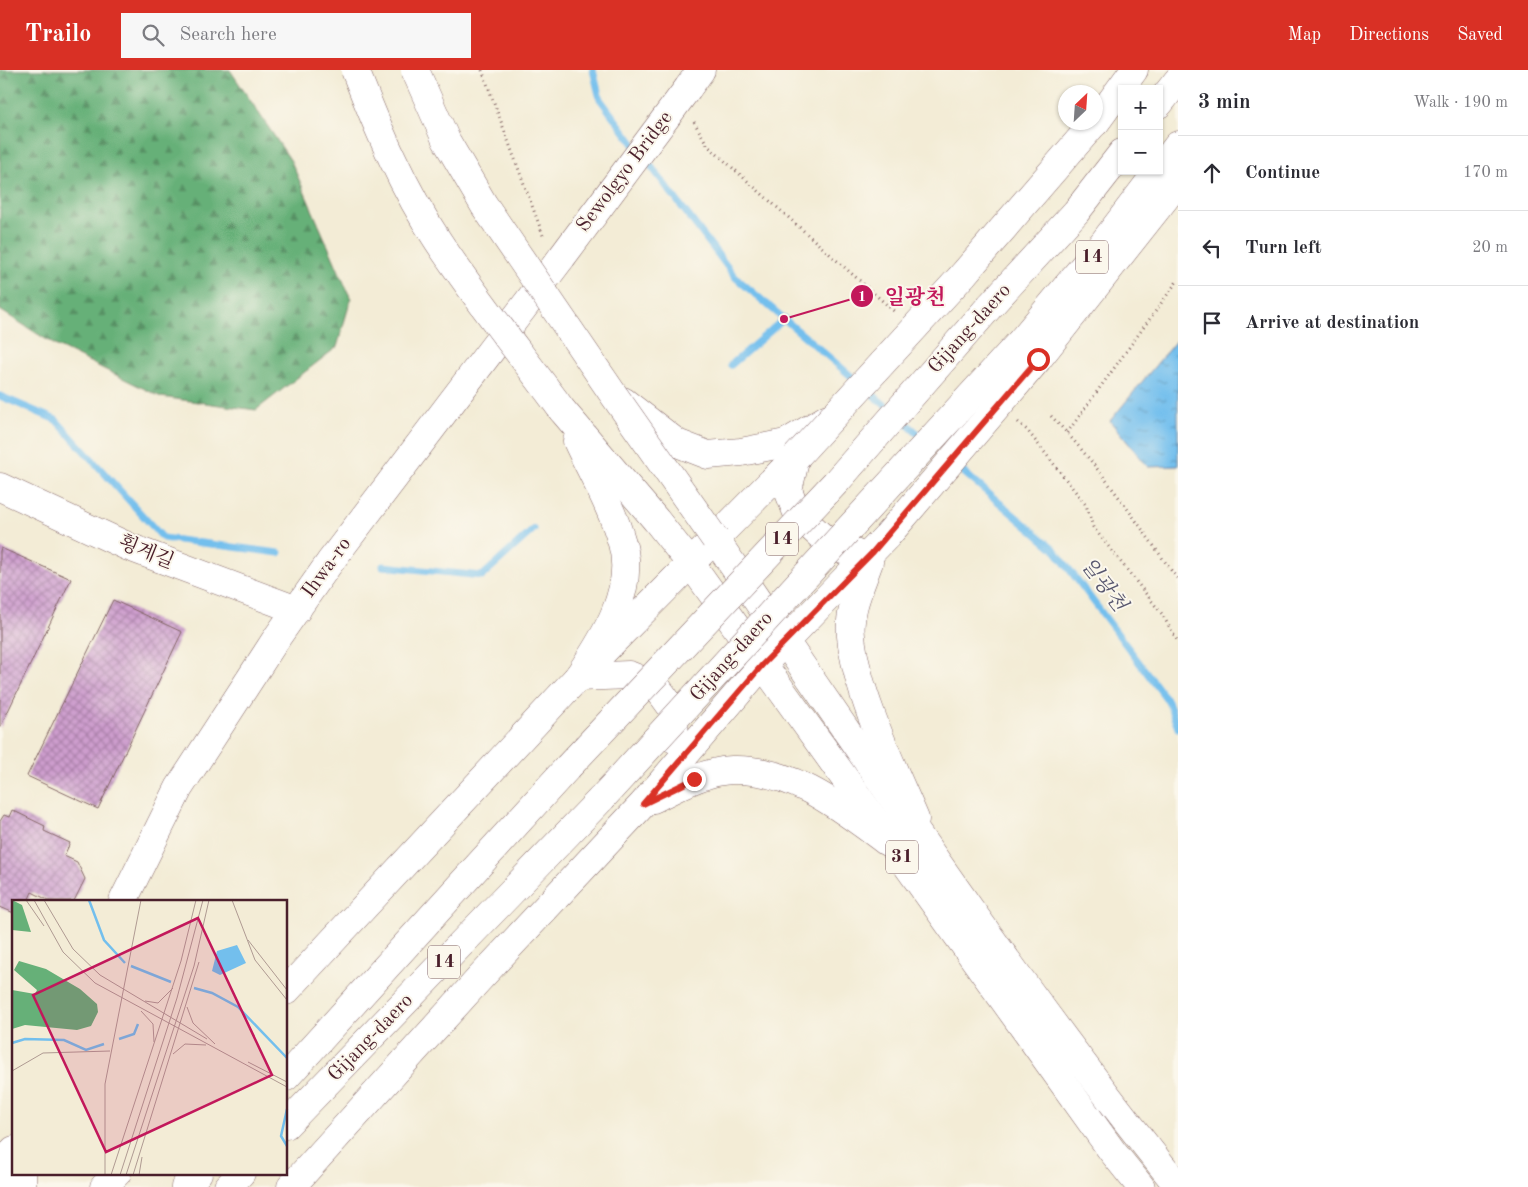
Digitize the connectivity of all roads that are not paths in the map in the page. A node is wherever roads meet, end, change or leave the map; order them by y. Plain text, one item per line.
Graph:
1 (355, 70) edge
2 (415, 70) edge
3 (1134, 70) edge
4 (695, 79) edge
5 (1178, 80) edge
6 (1163, 99) edge
7 (1103, 111) edge
8 (1088, 130) edge
9 (1178, 145) edge
10 (1118, 158) edge
11 (1163, 166) edge
12 (1156, 175) edge
13 (1178, 182) edge
14 (558, 262) joint
15 (611, 391) junction
16 (562, 410) junction
17 (836, 414) junction
18 (796, 457) junction
19 (0, 487) edge
20 (715, 539) junction
21 (879, 544) junction
22 (690, 564) junction
23 (297, 610) junction
24 (785, 642) junction
25 (763, 664) junction
26 (578, 677) junction
27 (643, 804) junction
28 (897, 850) junction
29 (930, 853) junction
30 (124, 900) edge
31 (288, 989) edge
32 (288, 1075) edge
33 (288, 1123) edge
34 (12, 1154) edge
35 (22, 1174) edge
36 (116, 1174) edge
37 (197, 1174) edge
38 (240, 1174) edge
39 (0, 1178) edge
40 (295, 1184) edge
41 (1178, 1186) edge
42 (22, 1187) edge
43 (104, 1187) edge
44 (185, 1187) edge
45 (228, 1187) edge
46 (1141, 1187) edge

1 - 16 main road, bridge
2 - 15 main road, bridge
3 - 7 main road
4 - 14 main road, Sewolgyo Bridge, bridge
5 - 6 main road
8 - 17 main road, bridge
9 - 11 main road, Gijang-daero / 14
10 - 32 main road, Gijang-daero / 14, bridge
12 - 33 main road, Gijang-daero / 14, bridge
13 - 21 main road, bridge
14 - 23 main road, Ihwa-ro
15 - 17 main road, bridge
15 - 20 main road, bridge
16 - 22 main road
16 - 26 main road
17 - 18 main road, bridge
18 - 20 main road
18 - 21 main road
19 - 23 main road, 횡계길
20 - 22 main road
20 - 24 main road, 31
21 - 24 main road
21 - 29 main road
22 - 25 main road, 31
22 - 26 main road
23 - 30 main road, Ihwa-ro
24 - 25 main road
24 - 29 main road, 31
25 - 27 main road
25 - 28 main road, 31
26 - 27 main road
26 - 31 main road
27 - 28 main road
27 - 40 main road
28 - 46 main road, 31
29 - 41 main road, 31
34 - 39 main road
35 - 42 main road
36 - 43 main road
37 - 44 main road
38 - 45 main road

